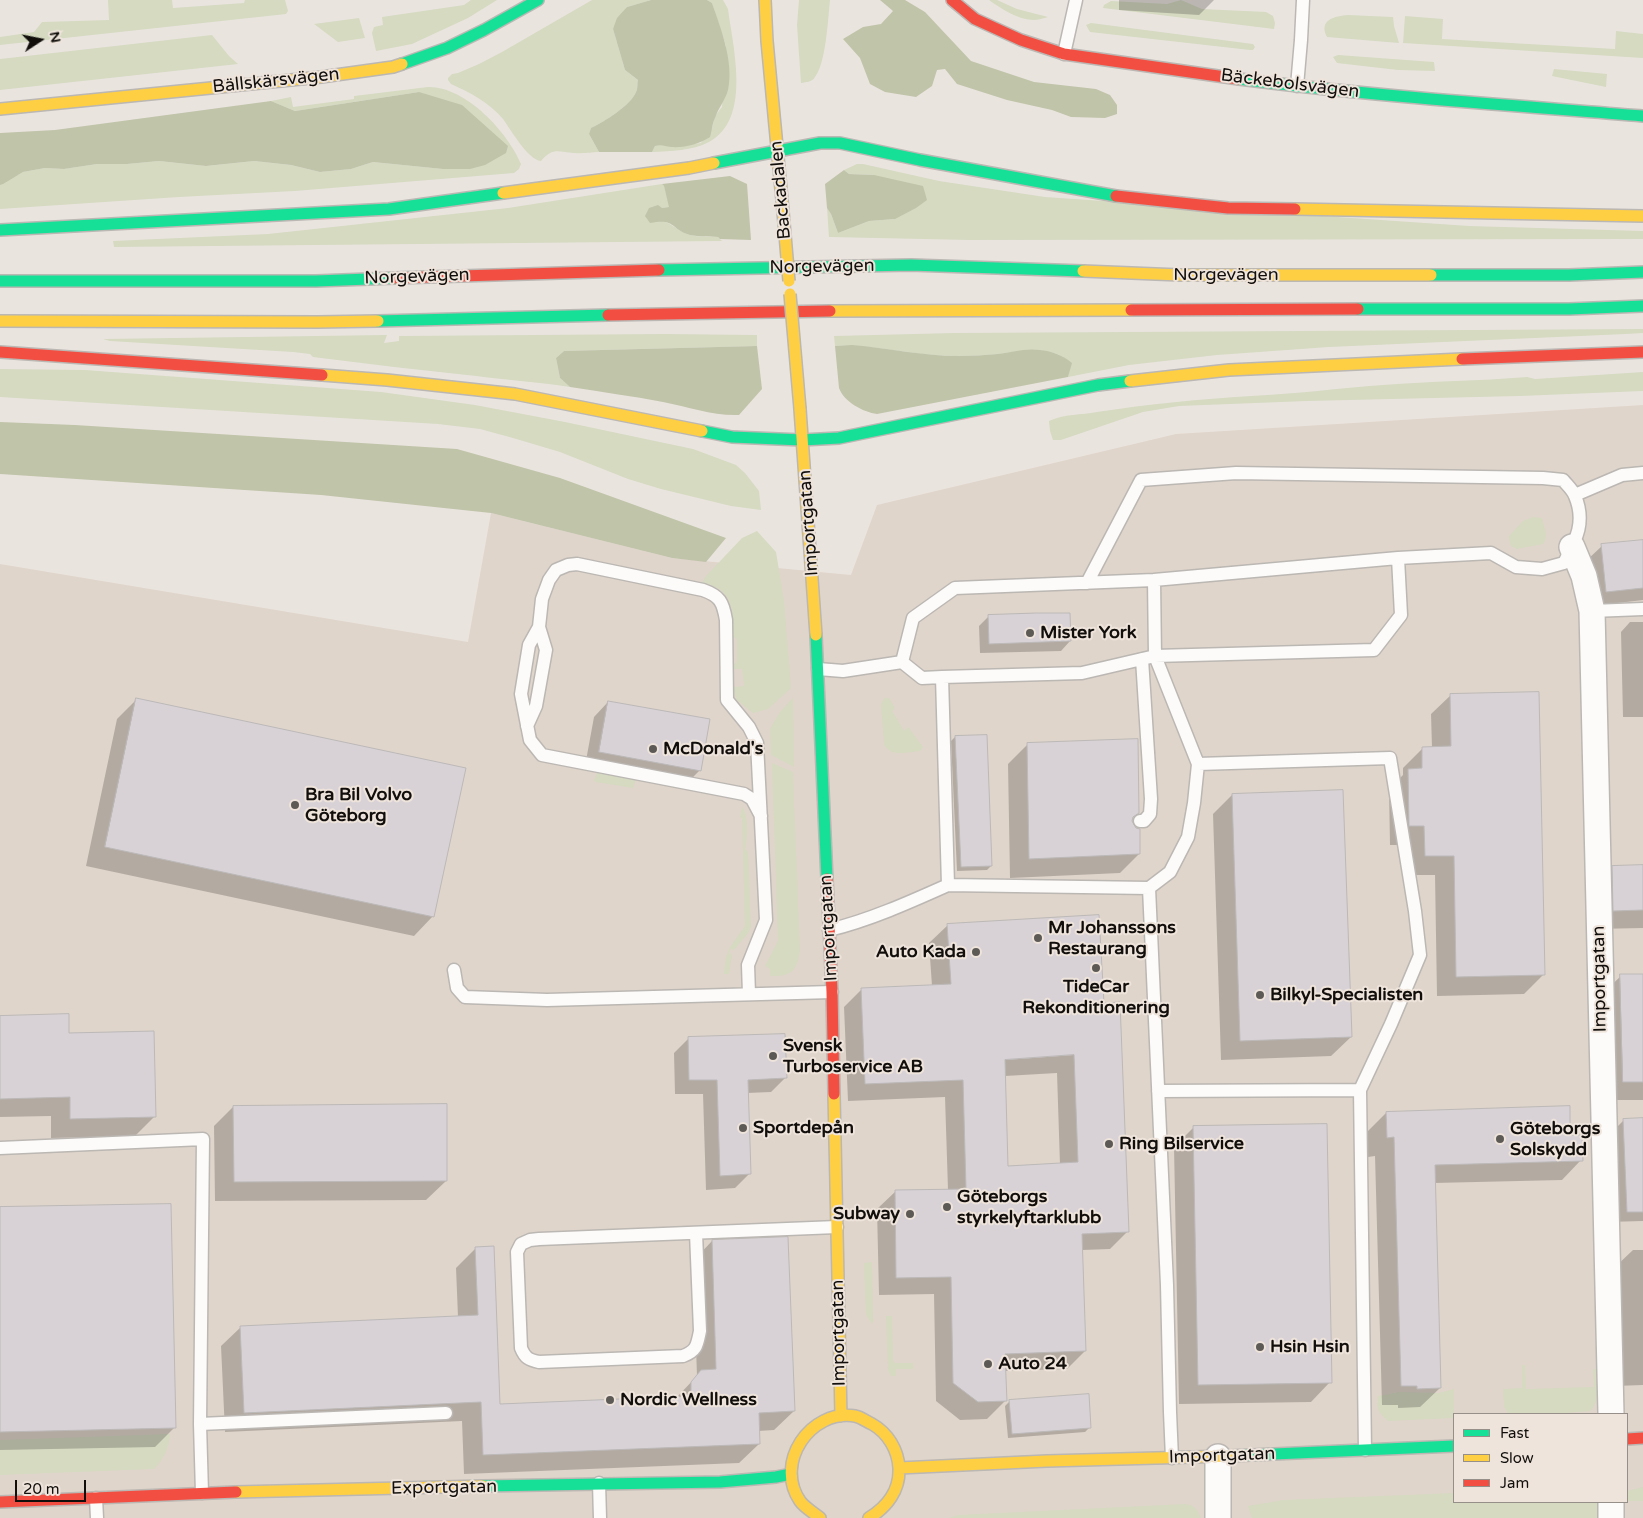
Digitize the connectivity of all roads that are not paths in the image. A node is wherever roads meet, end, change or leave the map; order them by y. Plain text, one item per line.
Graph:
1 (538, 0) edge
2 (765, 0) edge
3 (952, 0) edge
4 (1076, 0) edge
5 (1302, 0) edge
6 (1064, 54) junction
7 (1297, 86) junction
8 (0, 109) edge
9 (1643, 116) edge
10 (777, 151) junction
11 (1643, 216) edge
12 (0, 230) edge
13 (1643, 272) edge
14 (0, 281) edge
15 (1643, 306) edge
16 (0, 321) edge
17 (0, 352) edge
18 (1643, 352) edge
19 (802, 440) junction
20 (1643, 473) edge
21 (1575, 495) junction
22 (1572, 547) junction
23 (1398, 558) junction
24 (1154, 580) junction
25 (1087, 583) junction
26 (1643, 609) edge
27 (1592, 610) junction
28 (1155, 656) junction
29 (1142, 659) junction
30 (902, 662) junction
31 (818, 669) junction
32 (942, 677) junction
33 (1198, 764) junction
34 (761, 816) junction
35 (1140, 821) dead end
36 (948, 886) junction
37 (1149, 888) junction
38 (829, 930) junction
39 (454, 970) dead end
40 (832, 992) junction
41 (749, 994) junction
42 (1360, 1090) junction
43 (1158, 1091) junction
44 (0, 1148) edge
45 (837, 1227) junction
46 (696, 1233) junction
47 (446, 1413) dead end
48 (1611, 1413) edge
49 (841, 1416) junction
50 (200, 1424) junction
51 (1643, 1438) edge
52 (1628, 1439) edge
53 (1453, 1446) edge
54 (1365, 1450) junction
55 (1218, 1457) junction
56 (1172, 1458) junction
57 (899, 1468) junction
58 (791, 1474) junction
59 (599, 1483) junction
60 (202, 1493) junction
61 (96, 1498) junction
62 (0, 1502) edge
63 (1612, 1503) edge
64 (97, 1518) edge
65 (600, 1518) edge
66 (820, 1518) edge
67 (869, 1518) edge
68 (1218, 1518) edge
69 (1612, 1518) edge

1 - 8 main road, Bällskärsvägen
2 - 10 main road, Backadalen
3 - 6 main road, Bäckebolsvägen
4 - 6 lane
5 - 7 lane
6 - 7 main road, Bäckebolsvägen
7 - 9 main road, Bäckebolsvägen
10 - 11 main road
10 - 12 main road
10 - 19 main road, Backadalen, bridge
13 - 14 main road, Norgevägen
15 - 16 main road, Norgevägen
17 - 19 main road
18 - 19 main road
19 - 31 main road, Importgatan
20 - 21 lane
21 - 22 lane
21 - 25 lane
22 - 23 lane
22 - 27 street, Importgatan
23 - 24 lane
23 - 28 lane
24 - 25 lane
24 - 28 lane
25 - 30 lane
26 - 27 lane
27 - 48 street, Importgatan
28 - 29 lane
28 - 33 lane
29 - 32 lane
29 - 35 lane
30 - 31 lane
30 - 32 lane
31 - 38 main road, Importgatan
32 - 36 lane
33 - 37 lane
33 - 42 lane
34 - 34 lane
34 - 41 lane
36 - 37 lane
36 - 38 lane
37 - 43 lane
38 - 40 main road, Importgatan
39 - 41 lane
40 - 41 lane
40 - 45 main road, Importgatan
42 - 43 lane
42 - 54 lane
43 - 56 lane
44 - 50 lane
45 - 46 lane
45 - 49 main road, Importgatan
46 - 46 lane
47 - 50 lane
49 - 57 main road
49 - 58 main road
50 - 60 lane
51 - 52 main road
53 - 54 main road, Importgatan
54 - 55 main road, Importgatan
55 - 56 main road, Importgatan
55 - 68 street
56 - 57 main road, Importgatan
57 - 67 main road
58 - 59 main road, Exportgatan
58 - 66 main road
59 - 60 main road, Exportgatan
59 - 65 lane
60 - 61 main road, Exportgatan
61 - 62 main road, Exportgatan
61 - 64 lane
63 - 69 street

